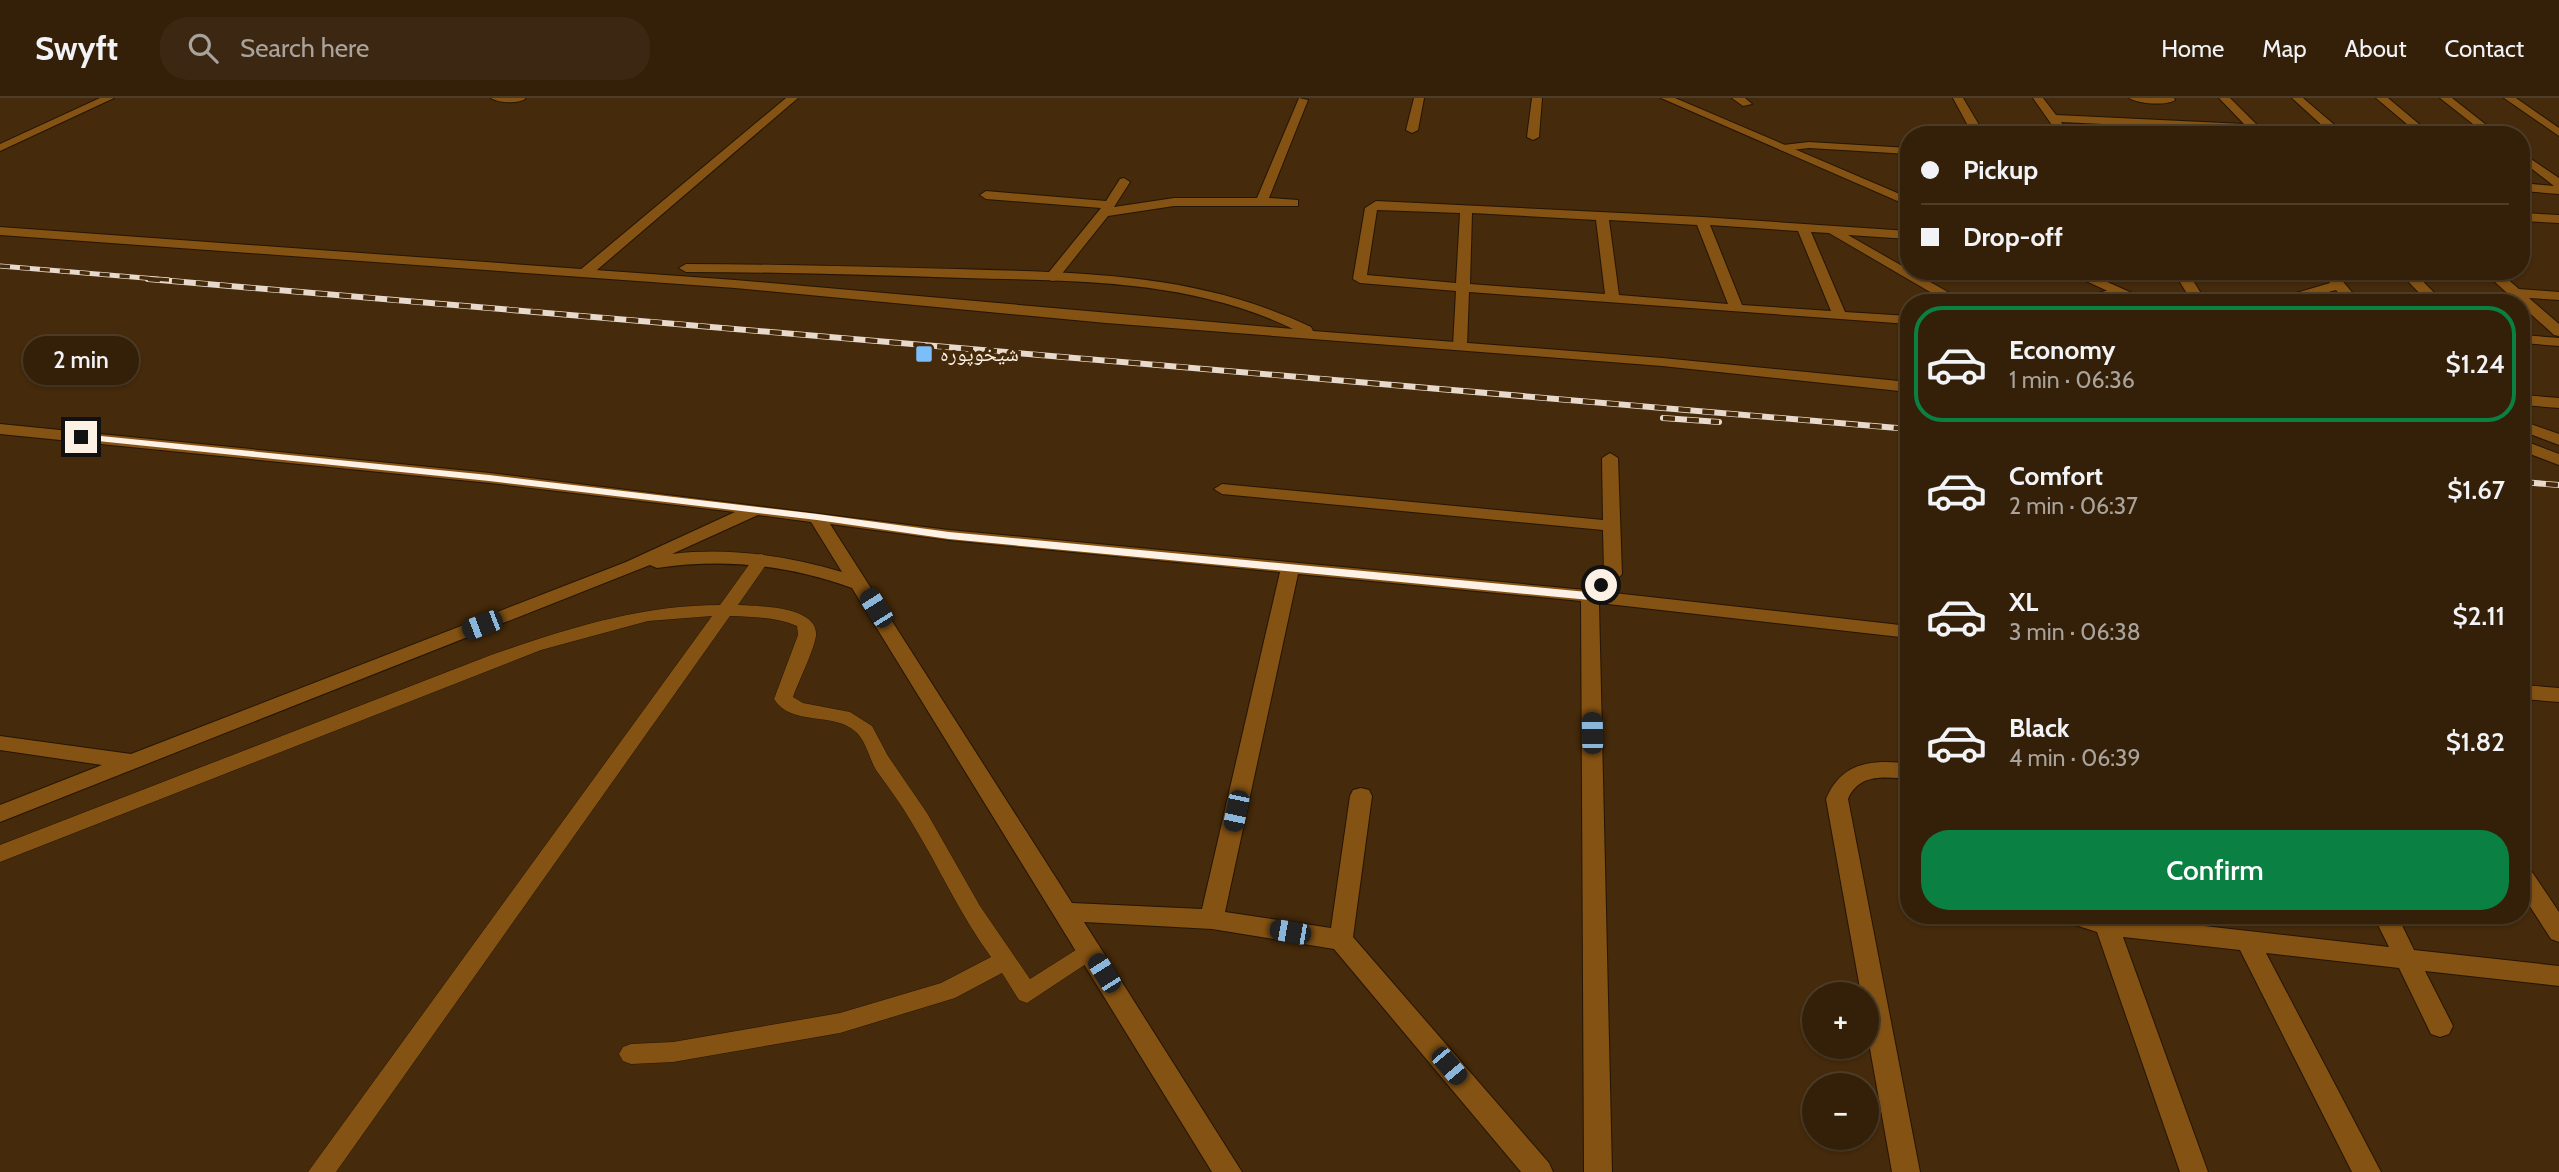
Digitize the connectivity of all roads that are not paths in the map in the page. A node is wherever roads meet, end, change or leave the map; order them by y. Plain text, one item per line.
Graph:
1 (109, 98) edge
2 (496, 98) edge
3 (793, 98) edge
4 (1419, 98) edge
5 (1536, 98) edge
6 (1666, 98) edge
7 (1958, 98) edge
8 (2038, 98) edge
9 (2134, 98) edge
10 (2224, 98) edge
11 (2297, 98) edge
12 (2381, 98) edge
13 (2445, 98) edge
14 (2510, 98) edge
15 (520, 99) edge
16 (1303, 100) dead end
17 (2170, 100) dead end
18 (2053, 118) junction
19 (1974, 126) edge
20 (2059, 126) edge
21 (2179, 126) edge
22 (2252, 126) edge
23 (2330, 126) edge
24 (2416, 126) edge
25 (2482, 126) edge
26 (1412, 130) dead end
27 (2559, 133) edge
28 (1533, 137) dead end
29 (0, 148) edge
30 (1783, 148) junction
31 (1900, 150) edge
32 (2530, 162) edge
33 (1124, 182) dead end
34 (2559, 184) edge
35 (2530, 188) edge
36 (2559, 190) edge
37 (986, 195) dead end
38 (1900, 198) edge
39 (1261, 202) junction
40 (1294, 204) dead end
41 (1106, 209) junction
42 (1466, 209) junction
43 (1602, 216) junction
44 (2530, 218) edge
45 (2553, 219) edge
46 (1702, 221) junction
47 (1803, 228) junction
48 (2559, 228) edge
49 (1830, 230) junction
50 (0, 231) edge
51 (1900, 234) edge
52 (1900, 269) edge
53 (585, 272) junction
54 (611, 274) junction
55 (1052, 277) junction
56 (1919, 280) edge
57 (2092, 280) edge
58 (2335, 280) edge
59 (2414, 280) edge
60 (2500, 280) edge
61 (2340, 285) junction
62 (1465, 288) junction
63 (2118, 291) junction
64 (2515, 293) joint
65 (1944, 294) edge
66 (2107, 294) edge
67 (2125, 294) edge
68 (2304, 294) edge
69 (2347, 294) edge
70 (2428, 294) edge
71 (2530, 294) edge
72 (2530, 294) edge
73 (2559, 296) edge
74 (1613, 300) junction
75 (2530, 306) edge
76 (1737, 309) junction
77 (1840, 316) junction
78 (1900, 319) edge
79 (2559, 332) edge
80 (1313, 334) junction
81 (2530, 340) edge
82 (2559, 342) edge
83 (1460, 346) junction
84 (1900, 386) edge
85 (2530, 400) edge
86 (2559, 402) edge
87 (0, 429) edge
88 (2530, 429) edge
89 (2559, 440) edge
90 (2530, 448) edge
91 (1610, 458) dead end
92 (2559, 460) edge
93 (1222, 489) dead end
94 (755, 510) junction
95 (817, 517) junction
96 (1612, 526) junction
97 (762, 559) junction
98 (632, 566) junction
99 (1290, 568) junction
100 (861, 585) junction
101 (1590, 596) junction
102 (724, 611) junction
103 (1900, 631) edge
104 (2530, 693) edge
105 (2559, 695) edge
106 (0, 743) edge
107 (132, 762) junction
108 (1900, 771) edge
109 (1361, 796) dead end
110 (0, 814) edge
111 (0, 854) edge
112 (2530, 887) edge
113 (1066, 912) junction
114 (1212, 919) junction
115 (2104, 924) edge
116 (2389, 924) edge
117 (2107, 925) junction
118 (2559, 932) edge
119 (1342, 940) junction
120 (2248, 940) junction
121 (1090, 950) junction
122 (2406, 958) junction
123 (1006, 960) junction
124 (2559, 976) edge
125 (2440, 1026) dead end
126 (631, 1054) dead end
127 (321, 1172) edge
128 (1228, 1172) edge
129 (1539, 1172) edge
130 (1598, 1172) edge
131 (1906, 1172) edge
132 (2194, 1172) edge
133 (2367, 1172) edge

1 - 29 street
2 - 15 street
3 - 53 street
4 - 26 street
5 - 28 street
6 - 30 street
7 - 19 street
8 - 18 street
9 - 17 street
10 - 22 street
11 - 23 street
12 - 24 street
13 - 25 street
14 - 27 street
16 - 39 street
18 - 20 street
18 - 21 street
30 - 31 street
30 - 38 street
32 - 34 street
33 - 41 street
35 - 36 street
37 - 41 street
39 - 40 street
39 - 41 street
41 - 55 street
42 - 43 street
42 - 62 street
42 - 62 street
43 - 46 street
43 - 74 street
44 - 45 street
45 - 48 street
46 - 47 street
46 - 76 street
47 - 49 street
47 - 77 street
49 - 51 street
49 - 52 street
50 - 53 street
53 - 54 street
54 - 55 street
54 - 80 street
55 - 80 street
56 - 65 street
57 - 63 street
58 - 61 street
59 - 70 street
60 - 64 street
61 - 68 street
61 - 69 street
62 - 74 street
62 - 83 street
63 - 66 street
63 - 67 street
64 - 71 street
72 - 73 street
74 - 76 street
75 - 79 street
76 - 77 street
77 - 78 street
80 - 83 street
81 - 82 street
83 - 84 street
85 - 86 street
87 - 94 street
88 - 89 street
90 - 92 street
91 - 96 street
93 - 96 street
94 - 95 street
94 - 98 street
95 - 99 street
95 - 100 street
96 - 101 street
97 - 98 street
97 - 100 street
97 - 102 street
98 - 107 street
99 - 101 street
99 - 114 street
100 - 113 street
101 - 103 street
101 - 130 street
102 - 111 street
102 - 123 street
102 - 127 street
104 - 105 street
106 - 107 street
107 - 110 street
108 - 131 street
109 - 119 street
112 - 118 street
113 - 114 street
113 - 121 street
114 - 119 street
115 - 117 street
116 - 122 street
117 - 120 street
117 - 132 street
119 - 129 street
120 - 122 street
120 - 133 street
121 - 123 street
121 - 128 street
122 - 124 street
122 - 125 street
123 - 126 street

